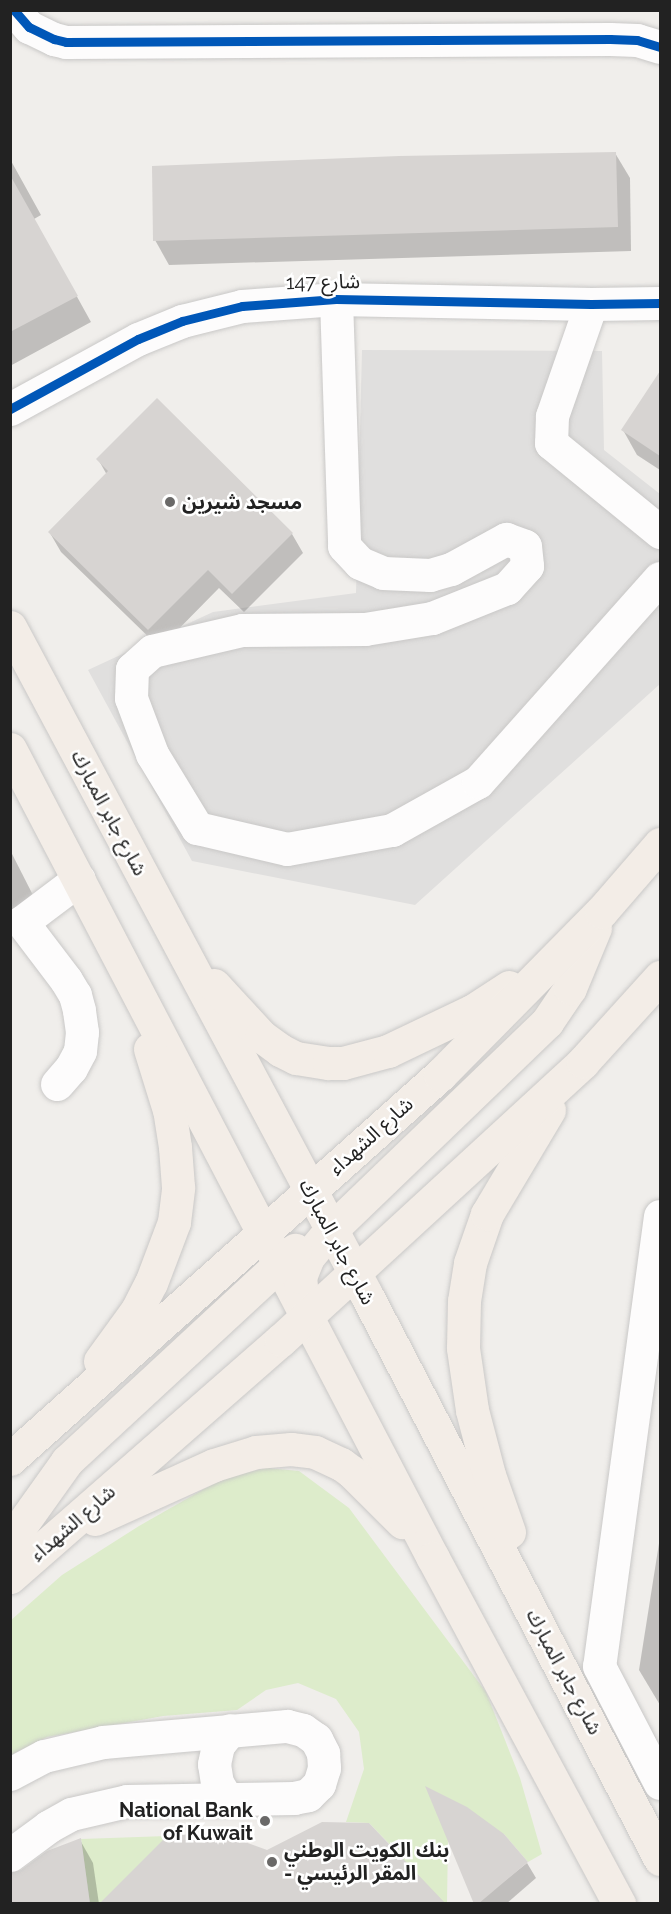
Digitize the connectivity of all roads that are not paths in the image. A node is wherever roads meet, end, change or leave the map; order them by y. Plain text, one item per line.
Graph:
1 (14, 10) edge
2 (660, 47) edge
3 (336, 299) junction
4 (660, 303) edge
5 (591, 304) junction
6 (10, 409) edge
7 (660, 532) edge
8 (660, 578) edge
9 (10, 627) edge
10 (10, 749) edge
11 (660, 844) edge
12 (79, 879) junction
13 (602, 912) junction
14 (167, 924) junction
15 (106, 932) junction
16 (574, 941) junction
17 (660, 977) edge
18 (583, 1062) junction
19 (57, 1084) dead end
20 (310, 1191) junction
21 (660, 1216) edge
22 (331, 1230) junction
23 (264, 1233) junction
24 (280, 1265) junction
25 (355, 1273) junction
26 (306, 1317) junction
27 (20, 1451) edge
28 (10, 1541) edge
29 (52, 1542) junction
30 (433, 1558) junction
31 (10, 1577) edge
32 (549, 1643) junction
33 (599, 1666) junction
34 (230, 1730) junction
35 (10, 1774) edge
36 (660, 1783) edge
37 (226, 1799) junction
38 (10, 1854) edge
39 (660, 1859) edge
40 (619, 1904) edge

1 - 2 street
3 - 5 street, شارع 147
3 - 6 street, شارع 147
3 - 8 street
4 - 5 street, شارع 147
5 - 7 street
9 - 14 main road, شارع جابر المبارك
10 - 12 main road
11 - 13 main road, شارع الشهداء
12 - 15 main road
12 - 19 street
13 - 16 main road, شارع الشهداء
13 - 22 main road
14 - 16 main road
14 - 20 main road, شارع جابر المبارك
15 - 23 main road
15 - 27 main road
16 - 20 main road, شارع الشهداء
17 - 18 main road, شارع الشهداء
18 - 25 main road, شارع الشهداء
18 - 32 main road
20 - 22 main road, شارع جابر المبارك
20 - 23 main road, شارع الشهداء
20 - 24 main road
21 - 33 street
22 - 25 main road, شارع جابر المبارك
22 - 26 main road
23 - 24 main road
23 - 27 main road, شارع الشهداء
24 - 26 main road
24 - 28 main road
25 - 26 main road, شارع الشهداء
25 - 32 main road, شارع جابر المبارك
26 - 29 main road, شارع الشهداء
26 - 30 main road
29 - 30 main road
29 - 31 main road, شارع الشهداء
30 - 40 main road
32 - 33 street
32 - 39 main road, شارع جابر المبارك
33 - 36 street
34 - 35 street
34 - 37 street
34 - 37 street
37 - 38 street

